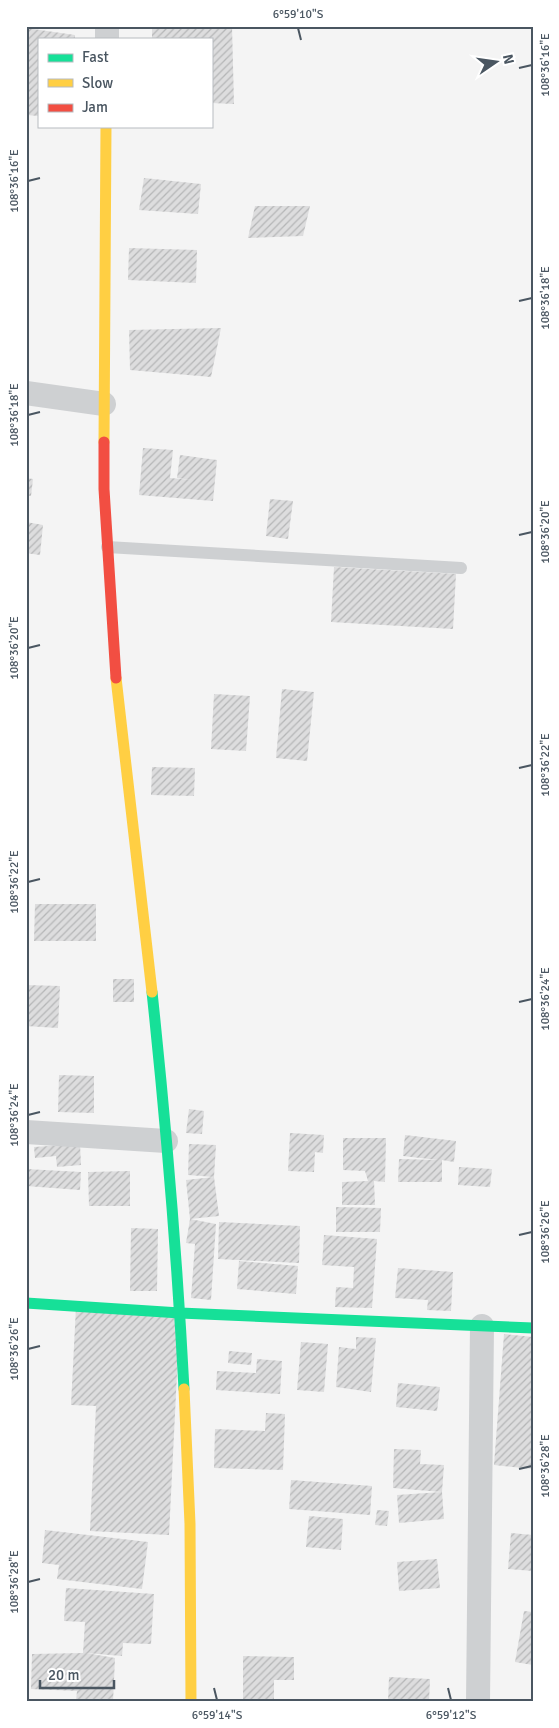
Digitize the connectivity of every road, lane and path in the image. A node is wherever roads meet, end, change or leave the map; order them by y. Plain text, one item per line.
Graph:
1 (106, 128) edge
2 (26, 393) edge
3 (104, 404) junction
4 (107, 547) junction
5 (461, 568) dead end
6 (26, 1132) edge
7 (166, 1140) junction
8 (26, 1302) edge
9 (180, 1313) junction
10 (482, 1326) junction
11 (533, 1328) edge
12 (191, 1702) edge
13 (478, 1702) edge

1 - 3 street
2 - 3 street
3 - 4 street
4 - 5 lane
4 - 7 street
6 - 7 street
7 - 9 street
8 - 9 street
9 - 10 street
9 - 12 street
10 - 11 street
10 - 13 street

